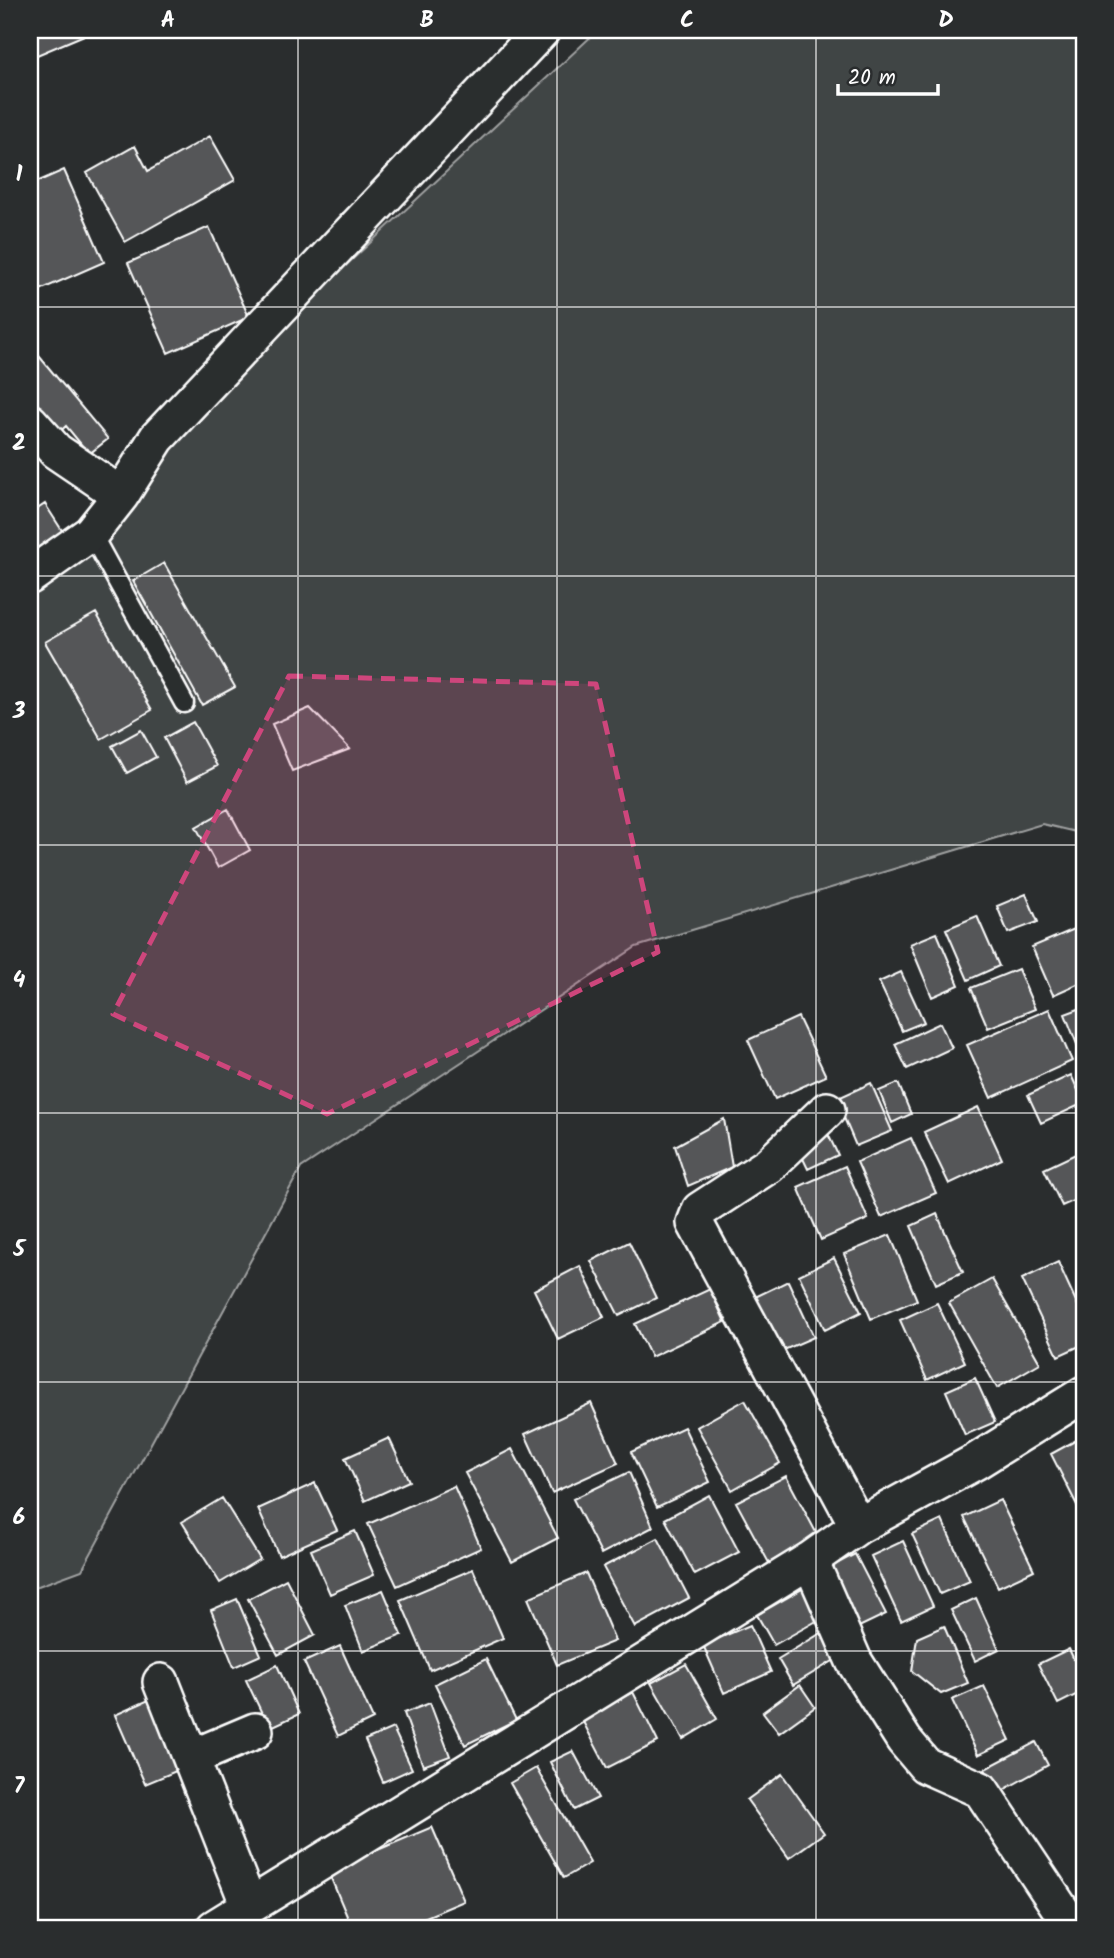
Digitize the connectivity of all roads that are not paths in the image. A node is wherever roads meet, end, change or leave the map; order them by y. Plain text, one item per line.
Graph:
1 (542, 30) edge
2 (30, 422) edge
3 (121, 495) junction
4 (90, 533) junction
5 (30, 576) edge
6 (184, 703) dead end
7 (827, 1110) dead end
8 (1084, 1394) edge
9 (858, 1527) junction
10 (810, 1560) junction
11 (162, 1682) dead end
12 (254, 1731) dead end
13 (191, 1758) junction
14 (249, 1906) junction
15 (214, 1928) edge
16 (1073, 1928) edge

1 - 3 street
2 - 3 street
3 - 4 street
4 - 5 street
4 - 6 lane
7 - 9 street
8 - 9 street
9 - 10 street
10 - 14 street
10 - 16 street
11 - 13 street
12 - 13 street
13 - 14 street
14 - 15 street

